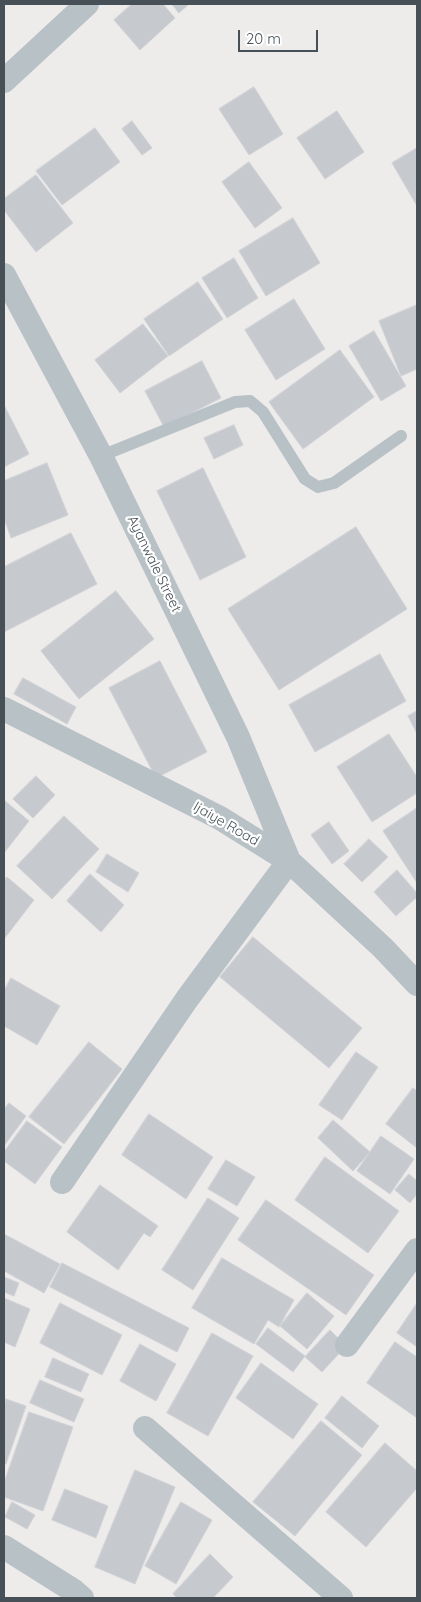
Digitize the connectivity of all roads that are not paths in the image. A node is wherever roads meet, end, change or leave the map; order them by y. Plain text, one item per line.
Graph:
1 (87, 4) edge
2 (4, 81) edge
3 (4, 275) edge
4 (401, 436) dead end
5 (101, 456) junction
6 (4, 708) edge
7 (289, 861) junction
8 (417, 984) edge
9 (62, 1182) dead end
10 (417, 1250) edge
11 (346, 1345) dead end
12 (145, 1428) dead end
13 (4, 1547) edge
14 (82, 1598) edge
15 (341, 1598) edge

1 - 2 street
3 - 5 street, Ayanwale Street
4 - 5 lane
5 - 7 street, Ayanwale Street
6 - 7 street, Ijaiye Road
7 - 8 street, Ijaiye Road
7 - 9 street
10 - 11 street
12 - 15 street
13 - 14 street

